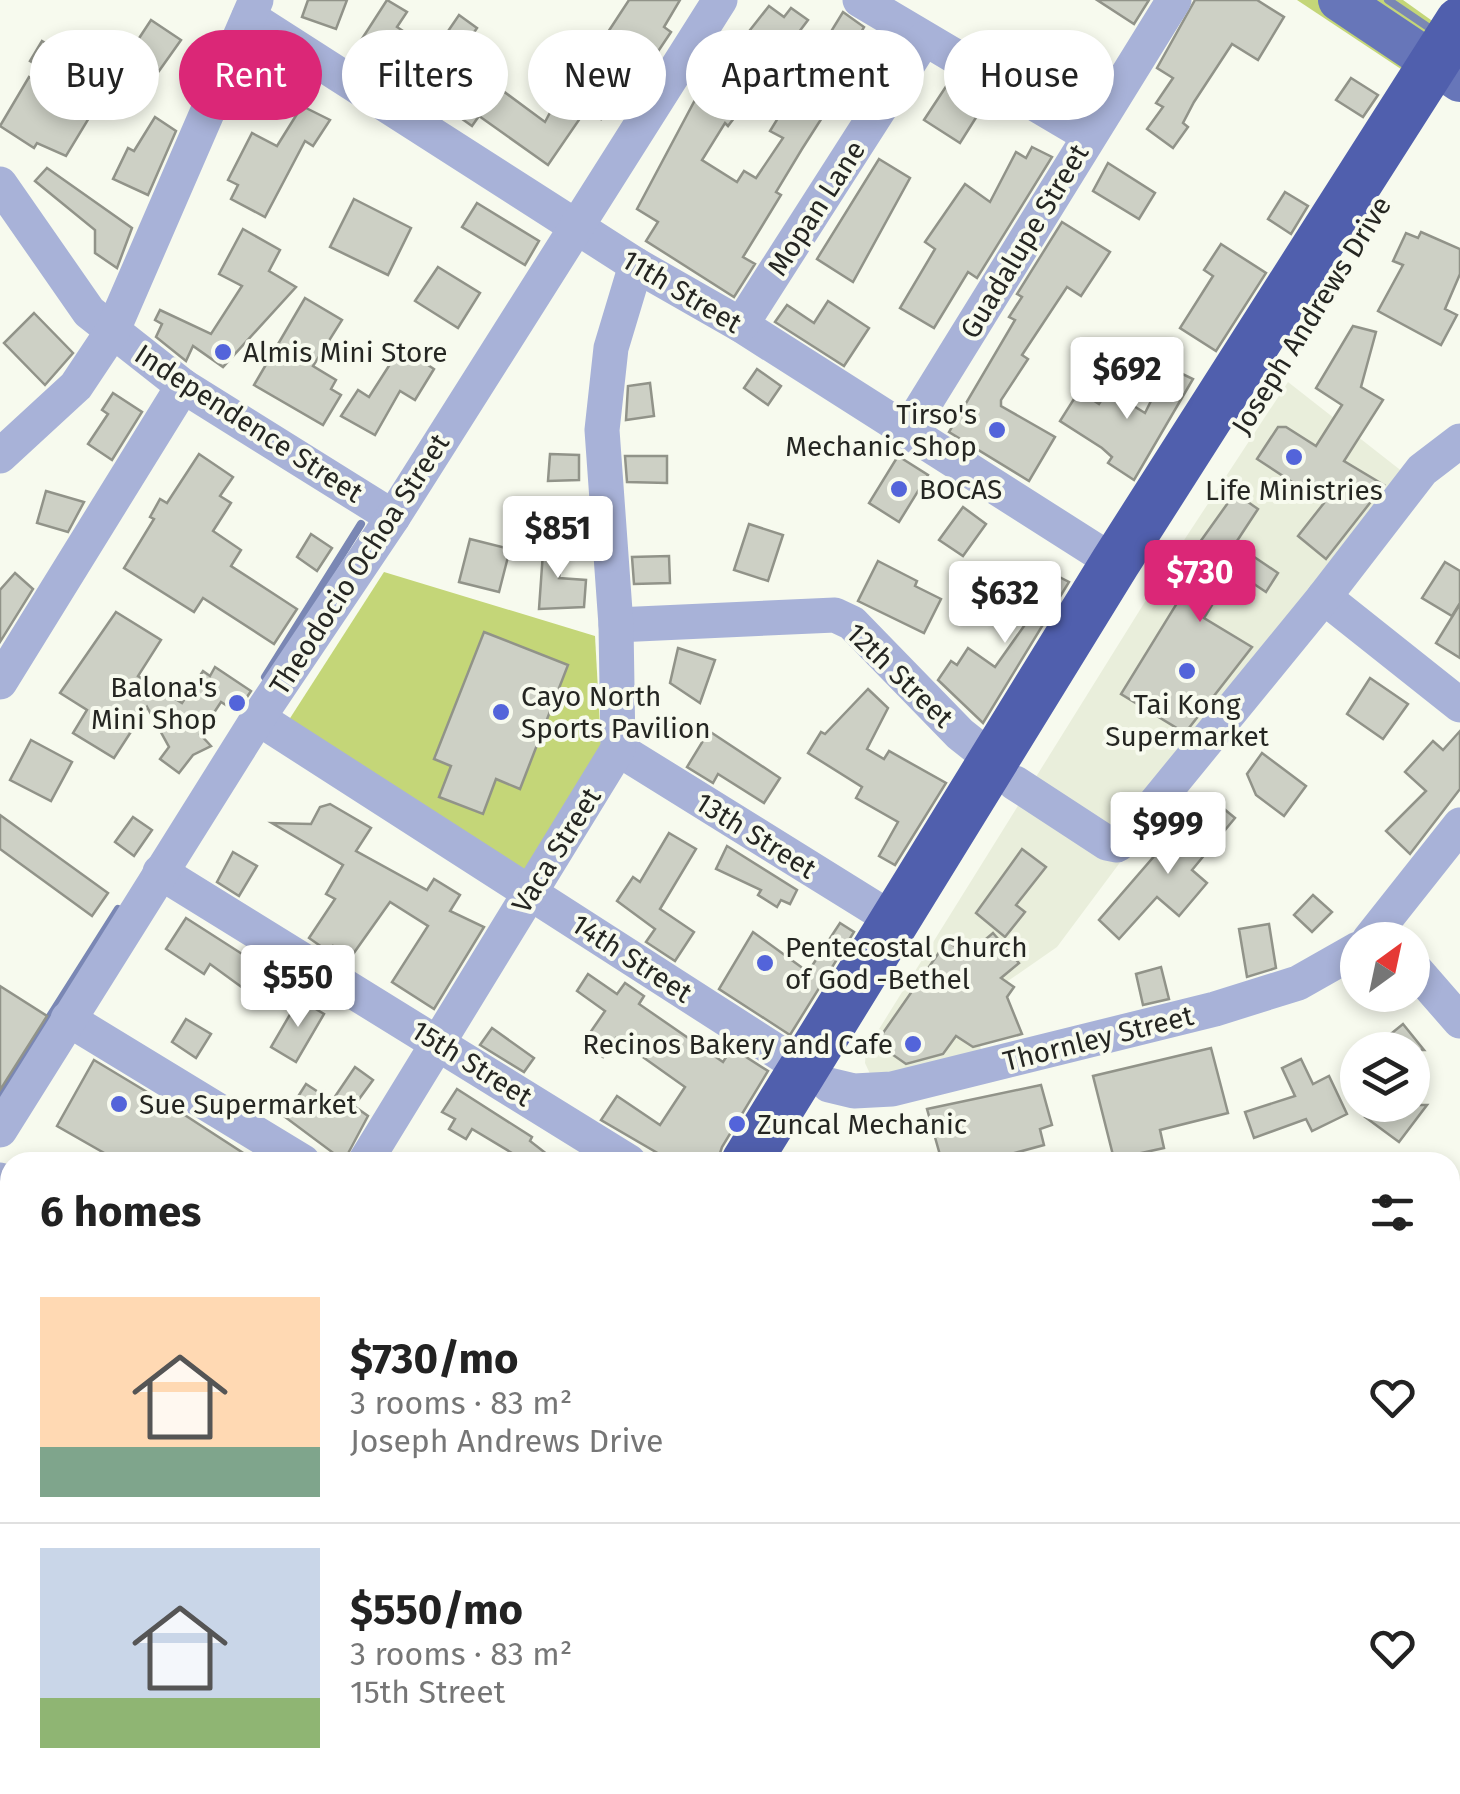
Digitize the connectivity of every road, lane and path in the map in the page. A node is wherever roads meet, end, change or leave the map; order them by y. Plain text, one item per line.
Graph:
1 (720, 0) edge
2 (860, 0) edge
3 (1174, 0) edge
4 (1339, 0) edge
5 (253, 8) edge
6 (1460, 22) edge
7 (909, 30) edge
8 (924, 39) edge
9 (1453, 77) edge
10 (872, 120) edge
11 (1088, 135) junction
12 (0, 184) edge
13 (575, 225) junction
14 (636, 265) junction
15 (741, 326) junction
16 (112, 332) junction
17 (183, 386) junction
18 (907, 432) junction
19 (1460, 441) edge
20 (0, 456) edge
21 (392, 517) junction
22 (1116, 563) junction
23 (1324, 598) junction
24 (616, 625) junction
25 (0, 682) edge
26 (1460, 705) edge
27 (258, 718) junction
28 (618, 749) junction
29 (1004, 772) junction
30 (1460, 824) edge
31 (160, 872) junction
32 (529, 892) junction
33 (895, 922) junction
34 (1385, 922) edge
35 (1340, 958) edge
36 (1430, 987) edge
37 (68, 1019) junction
38 (1460, 1021) edge
39 (438, 1042) junction
40 (817, 1077) junction
41 (0, 1130) edge
42 (287, 1152) edge
43 (371, 1152) edge
44 (613, 1152) edge
45 (754, 1152) edge
46 (785, 1152) edge

1 - 13 street, Theodocio Ochoa Street
2 - 7 street
3 - 11 street, Guadalupe Street
4 - 9 main road
5 - 13 street, 11th Street
5 - 16 street
6 - 9 highway, Joseph Andrews Drive
8 - 11 street
9 - 22 highway, Joseph Andrews Drive
9 - 29 highway, Joseph Andrews Drive
10 - 15 street, Mopan Lane
11 - 18 street, Guadalupe Street
12 - 16 street, Independence Street
13 - 14 street, 11th Street
13 - 21 street, Theodocio Ochoa Street
14 - 15 street, 11th Street
14 - 24 street
15 - 18 street, 11th Street
16 - 17 street, Independence Street
16 - 20 street
17 - 21 street, Independence Street
17 - 25 street
18 - 22 street, 11th Street
19 - 23 street
21 - 27 street, Theodocio Ochoa Street
22 - 29 highway, Joseph Andrews Drive
23 - 26 street
23 - 29 street, 12th Street
24 - 28 street
24 - 29 street, 12th Street
27 - 31 street, Theodocio Ochoa Street
27 - 32 street, 14th Street
28 - 32 street, Vaca Street
28 - 33 street, 13th Street
29 - 33 highway, Joseph Andrews Drive
29 - 40 highway, Joseph Andrews Drive
30 - 34 street, Thornley Street
31 - 37 street, Theodocio Ochoa Street
31 - 39 street, 15th Street
32 - 39 street, Vaca Street
32 - 40 street, 14th Street
33 - 40 highway, Joseph Andrews Drive
35 - 40 street, Thornley Street
36 - 38 street
37 - 41 street, Theodocio Ochoa Street
37 - 42 street
39 - 43 street, Vaca Street
39 - 44 street, 15th Street
40 - 45 highway, Joseph Andrews Drive
40 - 46 highway, Joseph Andrews Drive

